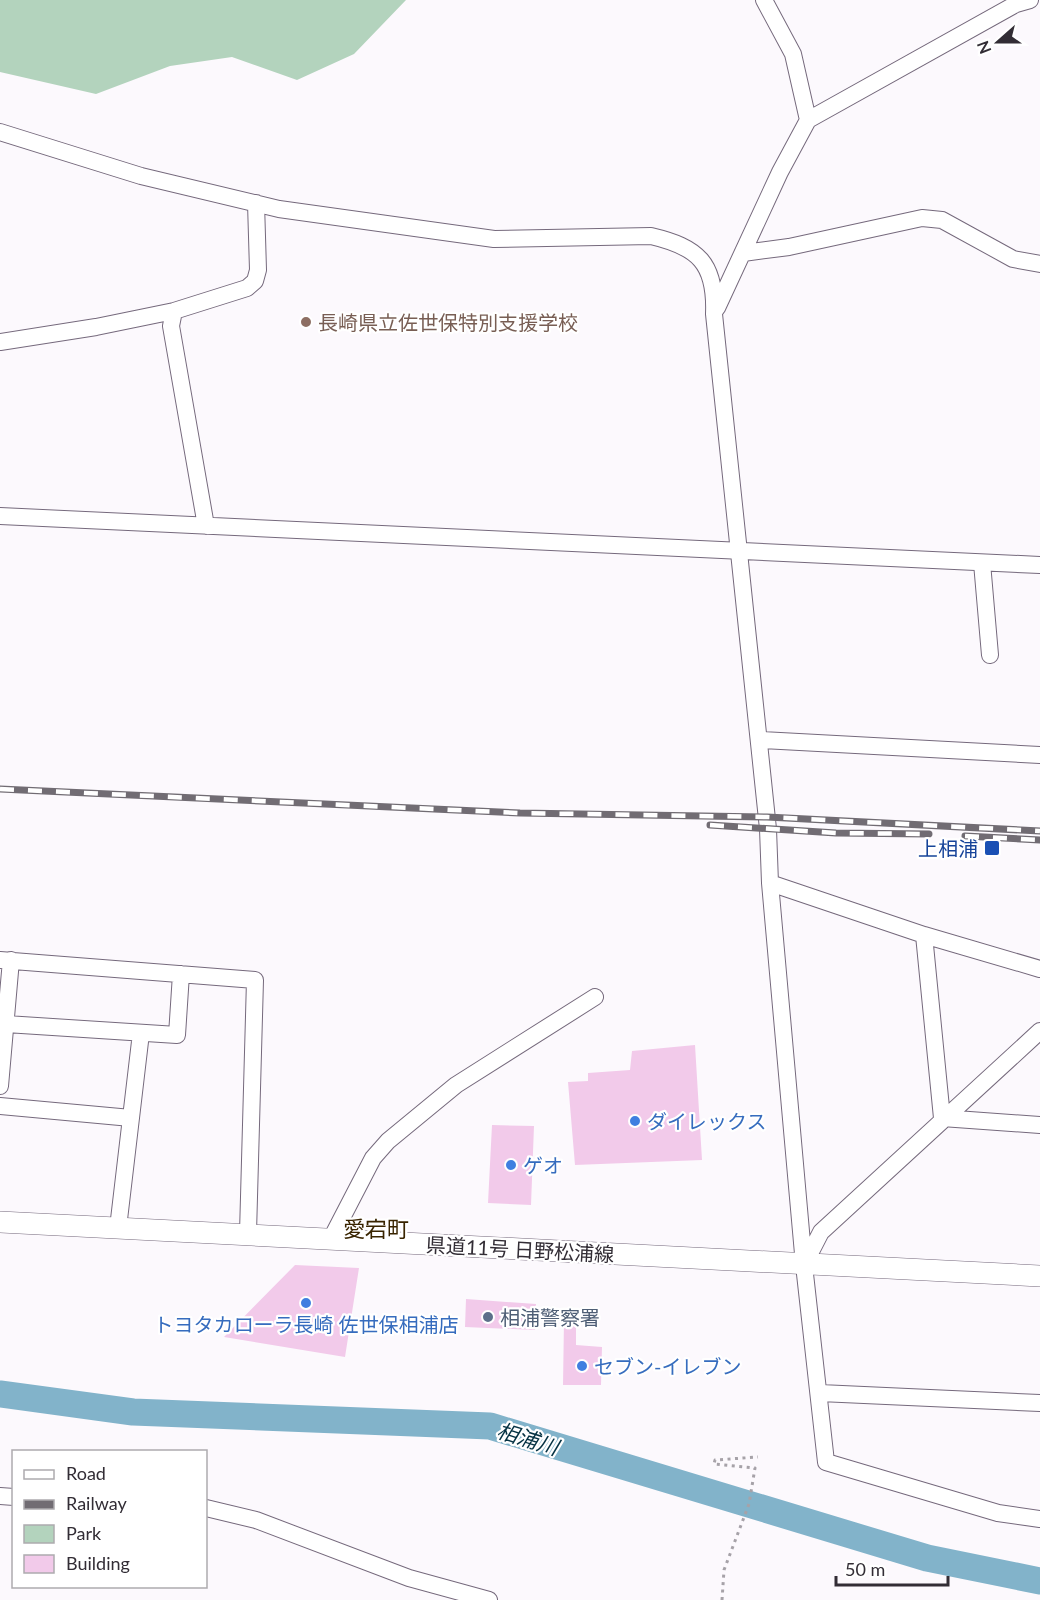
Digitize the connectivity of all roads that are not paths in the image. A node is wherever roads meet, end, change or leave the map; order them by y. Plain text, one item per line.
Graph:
1 (764, 0) edge
2 (1029, 0) edge
3 (808, 120) junction
4 (0, 132) edge
5 (256, 203) junction
6 (743, 253) junction
7 (1040, 264) edge
8 (174, 311) junction
9 (714, 314) junction
10 (0, 342) edge
11 (0, 516) edge
12 (206, 526) junction
13 (738, 552) junction
14 (982, 563) junction
15 (1040, 565) edge
16 (990, 655) dead end
17 (760, 740) junction
18 (1040, 755) edge
19 (770, 883) junction
20 (924, 935) junction
21 (6, 960) edge
22 (1040, 969) edge
23 (181, 975) junction
24 (595, 997) dead end
25 (6, 1024) junction
26 (1040, 1031) edge
27 (141, 1033) junction
28 (0, 1086) edge
29 (0, 1106) edge
30 (131, 1118) junction
31 (942, 1118) junction
32 (1040, 1125) edge
33 (0, 1222) edge
34 (118, 1228) junction
35 (248, 1233) junction
36 (331, 1239) junction
37 (804, 1265) junction
38 (1040, 1276) edge
39 (820, 1393) junction
40 (1040, 1403) edge
41 (207, 1508) edge
42 (1040, 1519) edge
43 (489, 1600) edge

1 - 3 street
2 - 3 street
3 - 6 street
4 - 5 street
5 - 8 street
5 - 9 street
6 - 7 street
6 - 9 street
8 - 10 street
8 - 12 street
9 - 13 street
11 - 12 street
12 - 13 street
13 - 14 street
13 - 17 street
14 - 15 street
14 - 16 street
17 - 18 street
17 - 19 street
19 - 20 street
19 - 37 street
20 - 22 street
20 - 31 street
21 - 23 street
21 - 25 street
23 - 27 street
23 - 35 street
24 - 36 street
25 - 27 street
25 - 28 street
26 - 31 street
27 - 30 street
29 - 30 street
30 - 34 street
31 - 32 street
31 - 37 street
33 - 34 main road, 県道11号 日野松浦線
34 - 35 main road, 県道11号 日野松浦線
35 - 36 main road, 県道11号 日野松浦線
36 - 37 main road, 県道11号 日野松浦線
37 - 38 main road, 県道11号 日野松浦線
37 - 39 street
39 - 40 street
39 - 42 street
41 - 43 street

